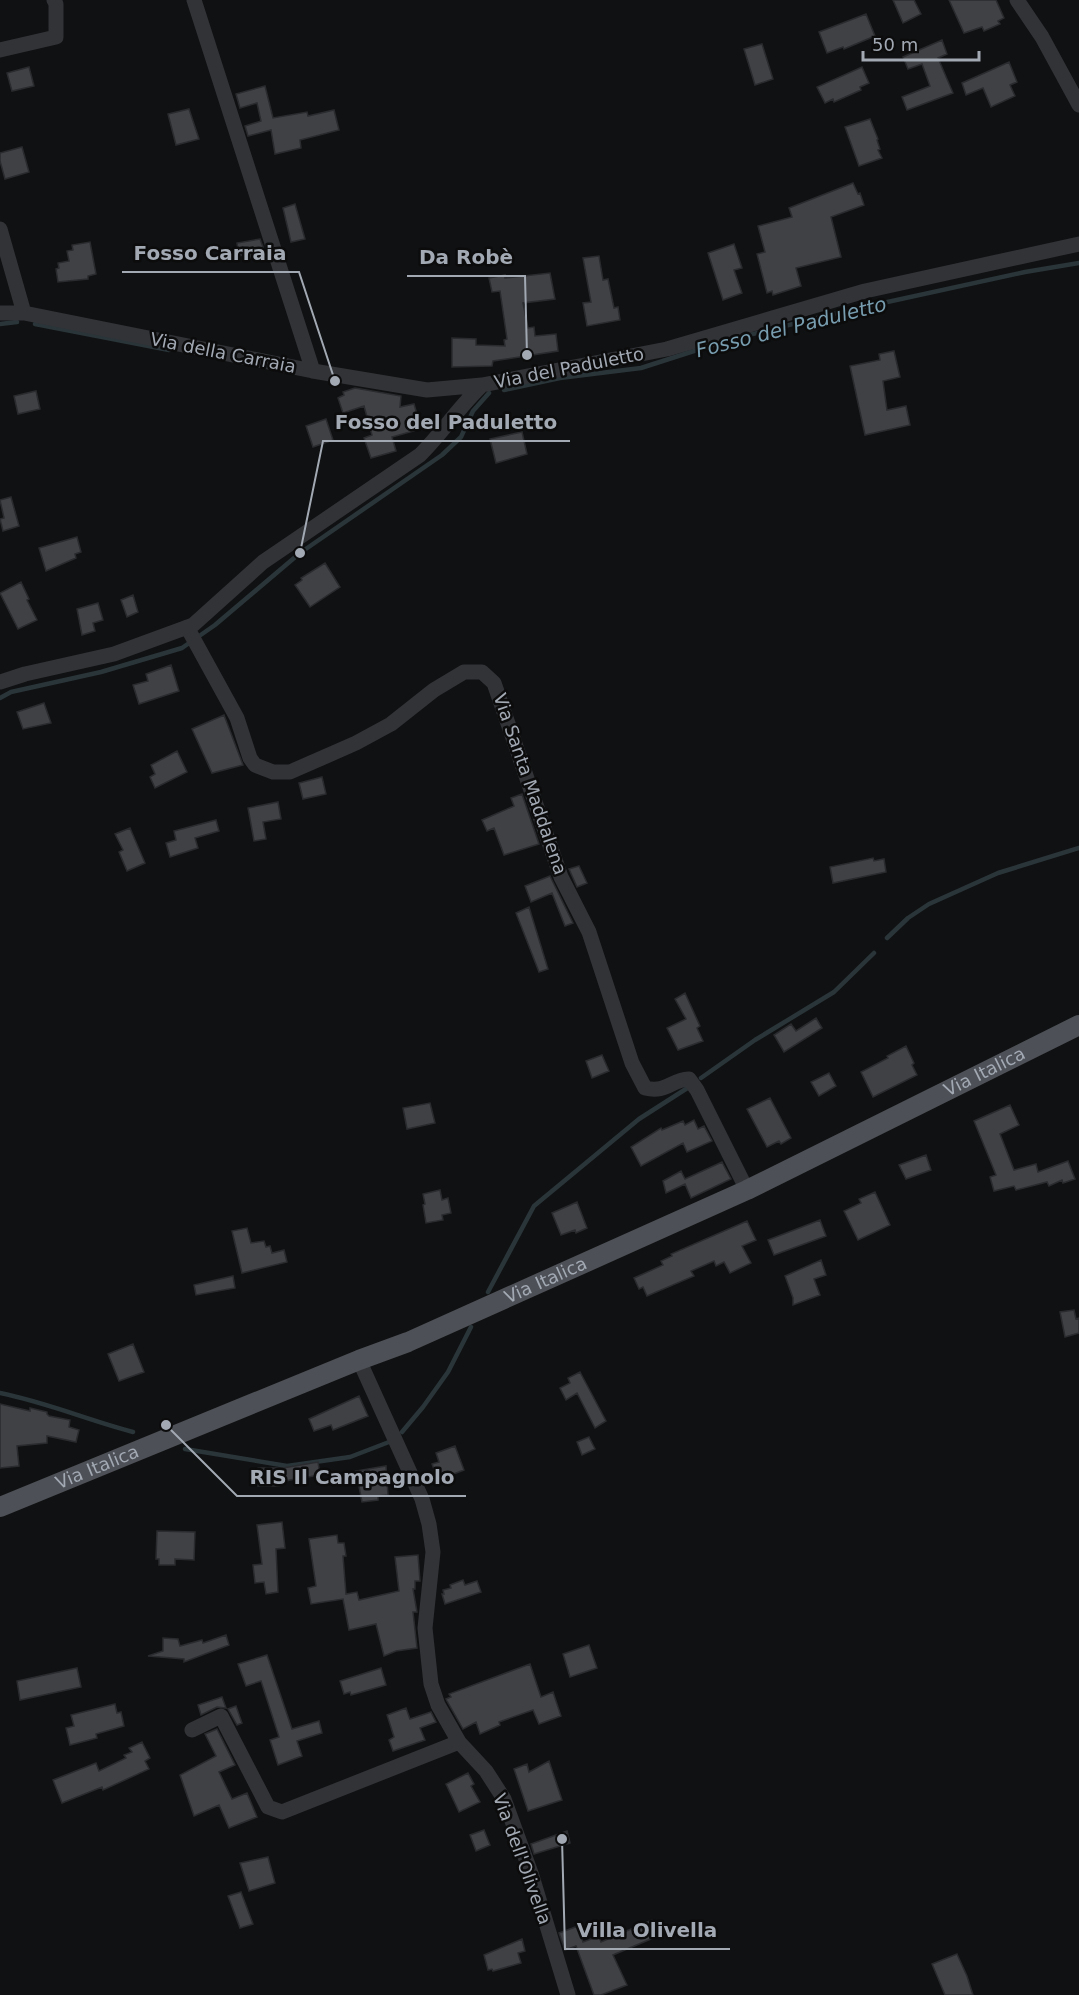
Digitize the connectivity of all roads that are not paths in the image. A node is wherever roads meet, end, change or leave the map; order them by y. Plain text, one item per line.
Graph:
1 (54, 0) edge
2 (194, 0) edge
3 (1017, 0) edge
4 (0, 50) edge
5 (1079, 105) edge
6 (0, 229) edge
7 (1079, 244) edge
8 (0, 313) edge
9 (24, 313) junction
10 (314, 371) junction
11 (482, 385) junction
12 (191, 636) junction
13 (0, 682) edge
14 (1079, 1025) edge
15 (747, 1190) junction
16 (359, 1360) junction
17 (0, 1507) edge
18 (192, 1730) dead end
19 (459, 1742) junction
20 (568, 1995) edge

1 - 4 street
2 - 10 street
3 - 5 street
6 - 9 street
7 - 11 street, Via del Paduletto
8 - 9 street, Via della Carraia
9 - 10 street, Via della Carraia
10 - 11 street, Via della Carraia
11 - 12 street, Via del Paduletto
12 - 13 street, Via del Paduletto
12 - 15 street, Via Santa Maddalena
14 - 15 main road, Via Italica
15 - 16 main road, Via Italica
16 - 17 main road, Via Italica
16 - 19 street, Via dell'Olivella
18 - 19 street
19 - 20 street, Via dell'Olivella

